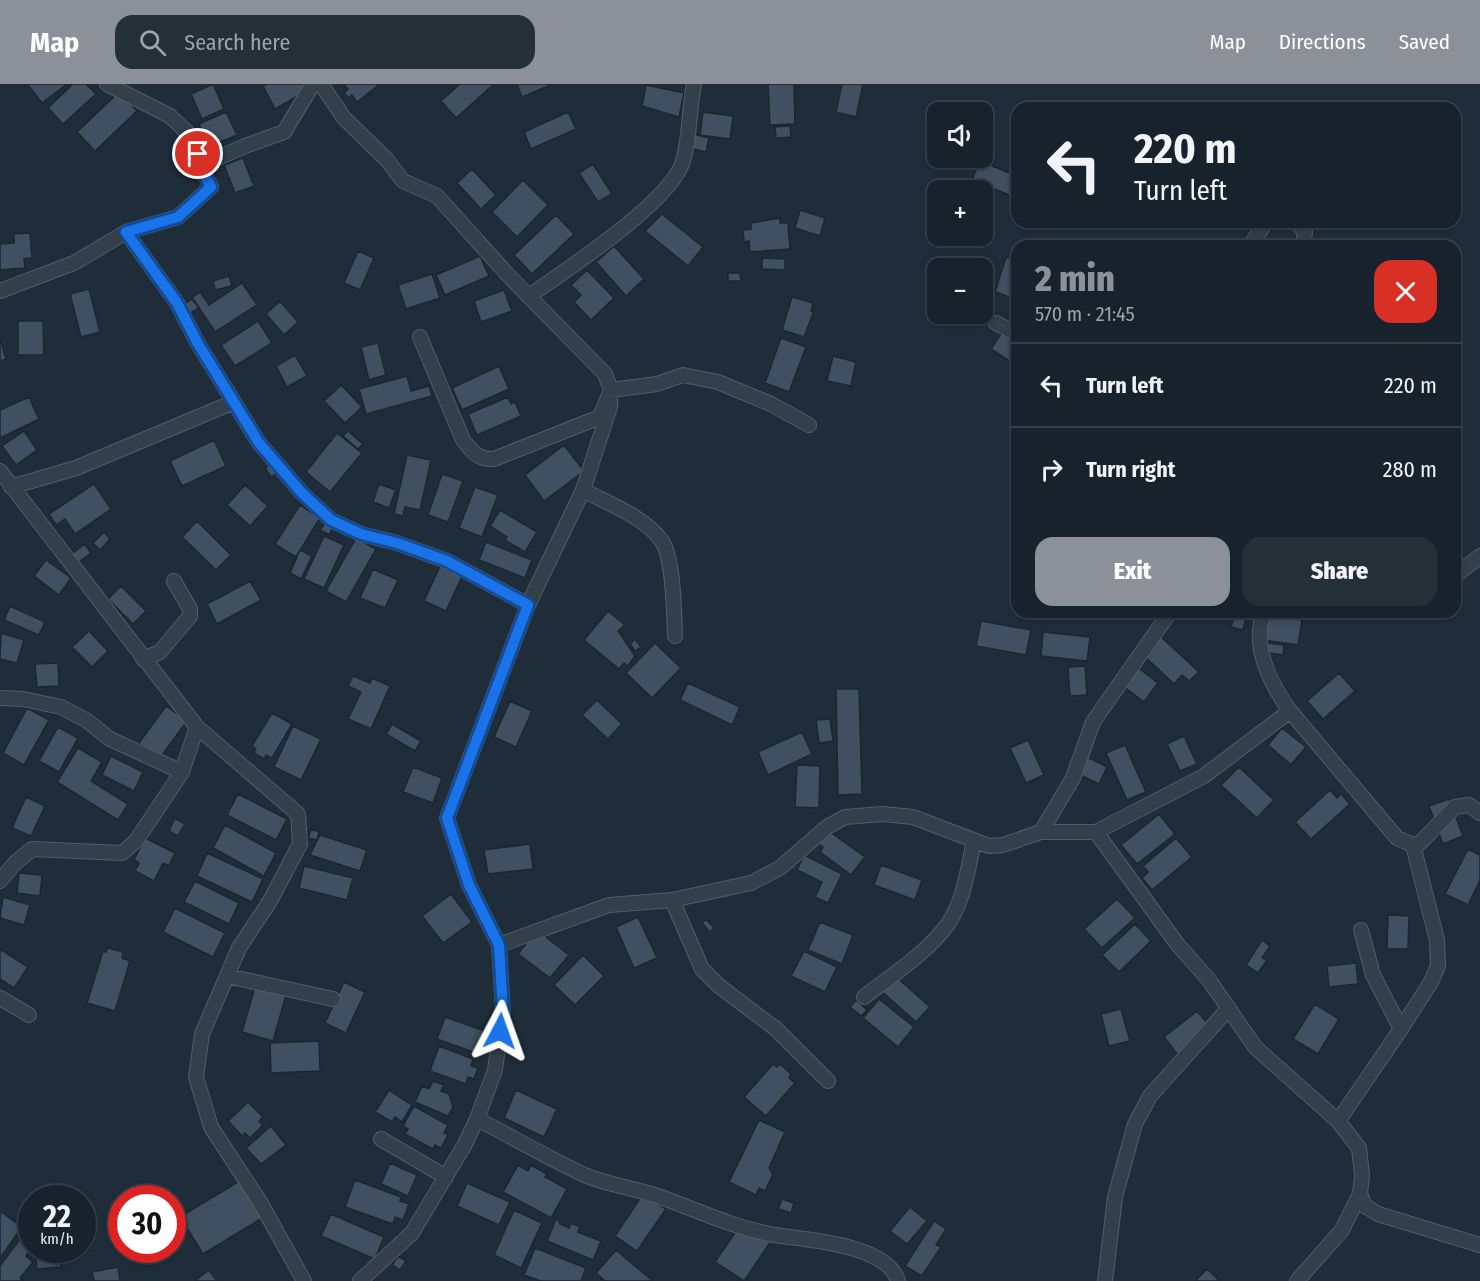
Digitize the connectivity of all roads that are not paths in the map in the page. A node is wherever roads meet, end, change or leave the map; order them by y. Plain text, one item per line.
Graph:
1 (106, 84) edge
2 (314, 84) edge
3 (321, 84) edge
4 (694, 84) edge
5 (200, 166) junction
6 (126, 232) junction
7 (0, 291) edge
8 (529, 296) junction
9 (996, 323) dead end
10 (1011, 331) edge
11 (420, 337) dead end
12 (611, 390) junction
13 (234, 402) junction
14 (809, 425) dead end
15 (0, 471) edge
16 (11, 487) junction
17 (583, 490) junction
18 (1480, 556) edge
19 (1461, 571) edge
20 (174, 580) dead end
21 (528, 605) junction
22 (1166, 618) edge
23 (1261, 618) edge
24 (675, 636) dead end
25 (143, 659) junction
26 (0, 698) edge
27 (1290, 711) junction
28 (197, 727) junction
29 (182, 772) junction
30 (1480, 813) edge
31 (1041, 832) junction
32 (1096, 832) junction
33 (974, 841) junction
34 (1413, 846) junction
35 (0, 882) edge
36 (672, 900) junction
37 (1361, 930) dead end
38 (499, 945) junction
39 (227, 976) junction
40 (864, 997) dead end
41 (0, 998) edge
42 (333, 999) dead end
43 (1229, 1008) junction
44 (29, 1015) dead end
45 (1401, 1029) junction
46 (828, 1081) dead end
47 (477, 1119) junction
48 (1338, 1121) junction
49 (381, 1139) dead end
50 (446, 1177) junction
51 (1360, 1194) junction
52 (1480, 1245) edge
53 (304, 1281) edge
54 (360, 1281) edge
55 (898, 1281) edge
56 (1105, 1281) edge
57 (1297, 1281) edge

1 - 5 street
2 - 5 street
3 - 8 street
4 - 8 street
5 - 6 street
6 - 7 street
6 - 13 street
8 - 12 street
9 - 10 street
11 - 12 street
12 - 14 street
12 - 17 street
13 - 16 street
13 - 21 street
15 - 16 street
16 - 25 street
17 - 21 street
17 - 24 street
18 - 19 street
20 - 25 street
21 - 38 street
22 - 31 street
23 - 27 street
25 - 28 street
26 - 29 street
27 - 32 street
27 - 34 street
28 - 29 street
28 - 39 street
29 - 35 street
30 - 34 street
31 - 32 street
31 - 33 street
32 - 43 street
33 - 36 street
33 - 40 street
34 - 45 street
36 - 38 street
36 - 46 street
37 - 45 street
38 - 47 street
39 - 42 street
39 - 53 street
41 - 44 street
43 - 48 street
43 - 56 street
45 - 48 street
47 - 50 street
47 - 55 street
48 - 51 street
49 - 50 street
50 - 54 street
51 - 52 street
51 - 57 street

